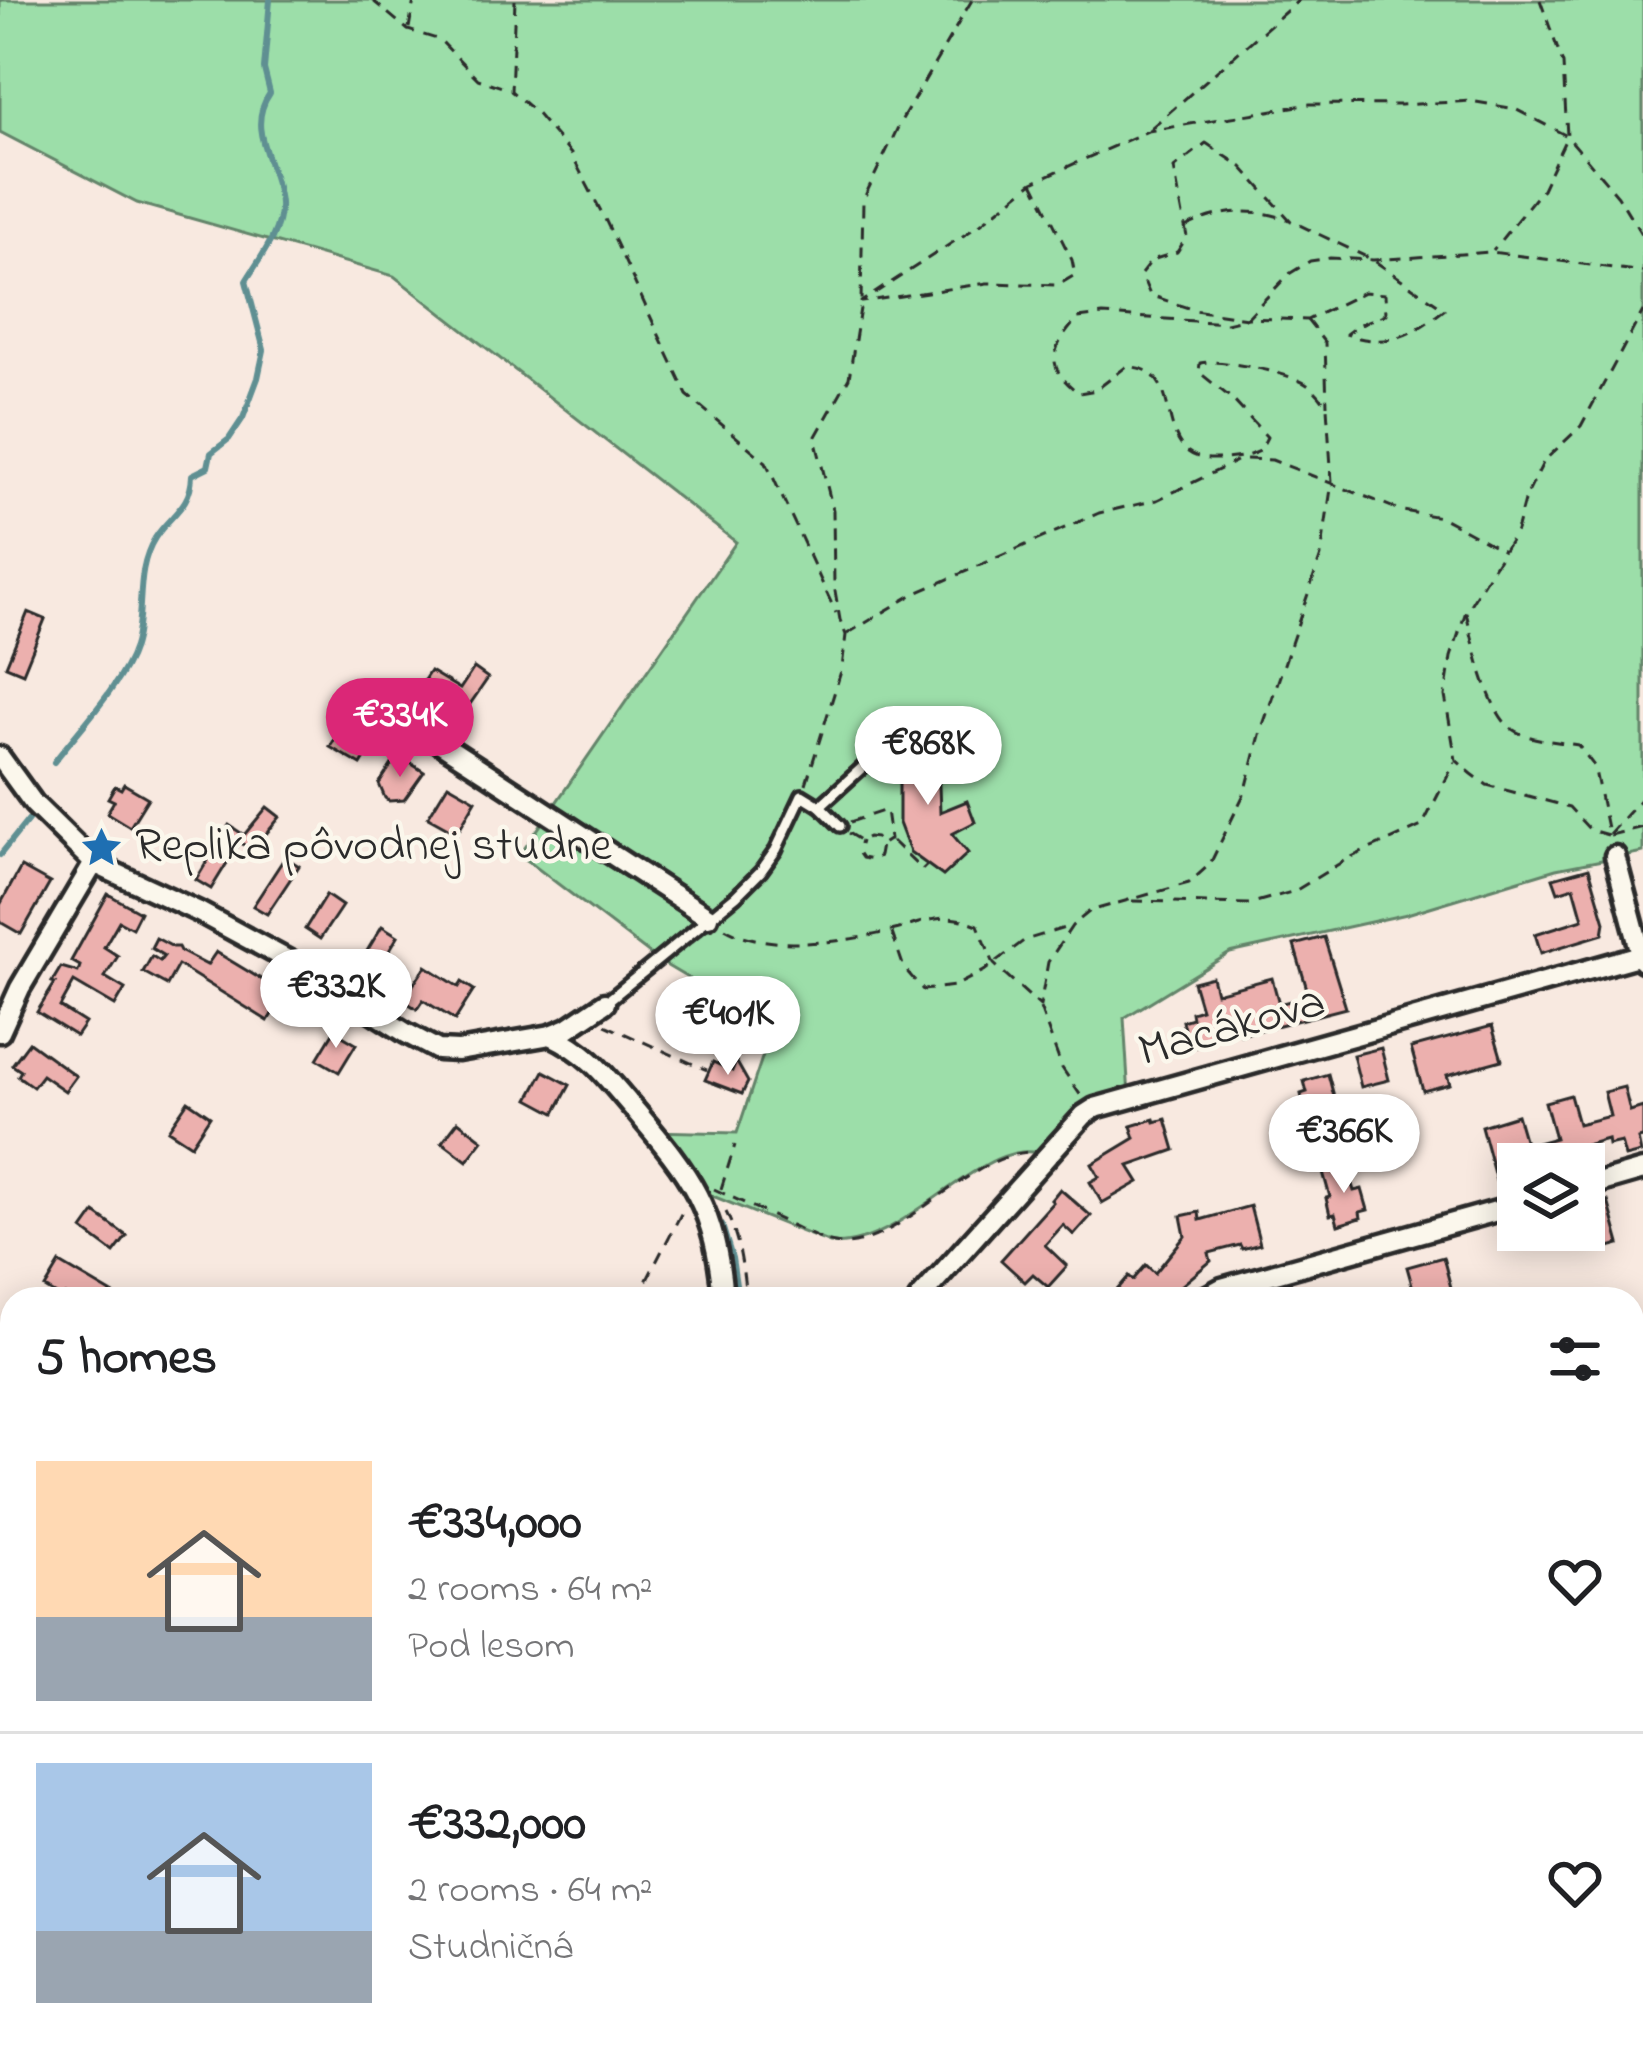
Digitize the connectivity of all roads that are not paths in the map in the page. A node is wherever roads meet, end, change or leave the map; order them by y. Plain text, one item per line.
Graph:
1 (416, 727) dead end
2 (884, 729) dead end
3 (0, 757) edge
4 (820, 806) junction
5 (845, 830) road end
6 (1615, 856) dead end
7 (94, 863) junction
8 (709, 917) junction
9 (1642, 958) edge
10 (605, 1003) joint
11 (0, 1032) edge
12 (551, 1035) junction
13 (1643, 1170) edge
14 (1605, 1180) edge
15 (1497, 1211) edge
16 (722, 1287) edge
17 (930, 1287) edge
18 (1226, 1287) edge

1 - 8 street
2 - 4 lane
3 - 7 street
4 - 5 lane
4 - 8 lane
6 - 9 street
7 - 11 street
7 - 12 street
8 - 10 lane
9 - 17 street, Macákova
10 - 12 street
12 - 16 street
13 - 14 street
15 - 18 street

